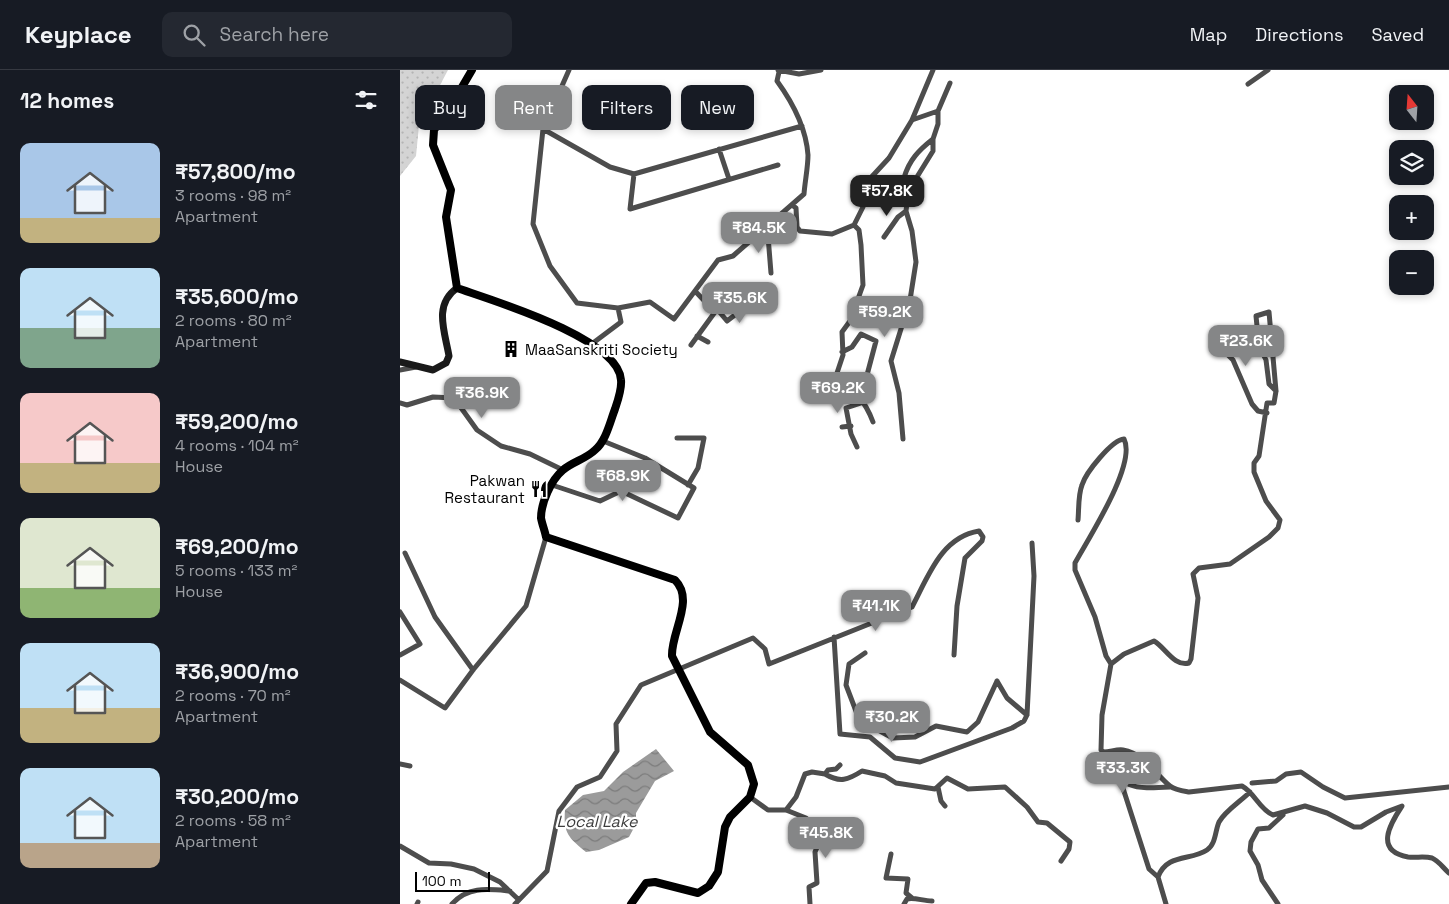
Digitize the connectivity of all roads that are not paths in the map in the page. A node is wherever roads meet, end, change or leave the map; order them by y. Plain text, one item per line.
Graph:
1 (472, 70) edge
2 (569, 70) edge
3 (820, 70) edge
4 (933, 70) edge
5 (1268, 70) edge
6 (779, 71) edge
7 (788, 72) edge
8 (950, 83) dead end
9 (1248, 84) dead end
10 (562, 85) edge
11 (938, 111) junction
12 (912, 120) junction
13 (802, 126) junction
14 (543, 130) edge
15 (545, 130) edge
16 (934, 139) junction
17 (719, 148) junction
18 (778, 165) dead end
19 (634, 174) junction
20 (729, 179) junction
21 (912, 185) junction
22 (792, 206) junction
23 (906, 211) junction
24 (854, 225) junction
25 (764, 229) junction
26 (884, 237) dead end
27 (771, 273) dead end
28 (457, 288) junction
29 (695, 291) junction
30 (762, 291) dead end
31 (727, 298) dead end
32 (618, 308) junction
33 (716, 310) junction
34 (1215, 332) dead end
35 (698, 336) junction
36 (708, 342) dead end
37 (592, 343) junction
38 (691, 345) dead end
39 (842, 352) junction
40 (400, 362) edge
41 (416, 367) junction
42 (400, 370) edge
43 (1276, 391) junction
44 (859, 395) junction
45 (864, 402) junction
46 (400, 404) edge
47 (1267, 413) junction
48 (873, 422) dead end
49 (851, 426) junction
50 (842, 427) dead end
51 (677, 438) dead end
52 (902, 439) dead end
53 (603, 441) junction
54 (857, 447) dead end
55 (562, 470) junction
56 (552, 485) junction
57 (688, 485) junction
58 (1078, 520) dead end
59 (546, 537) junction
60 (1032, 543) dead end
61 (405, 553) dead end
62 (400, 612) edge
63 (834, 637) junction
64 (866, 653) dead end
65 (400, 655) edge
66 (954, 655) dead end
67 (1111, 664) junction
68 (678, 669) junction
69 (473, 670) junction
70 (400, 680) edge
71 (1027, 715) junction
72 (1104, 752) junction
73 (400, 764) edge
74 (840, 765) dead end
75 (410, 766) dead end
76 (825, 774) junction
77 (1122, 782) junction
78 (1252, 783) dead end
79 (938, 787) junction
80 (1171, 787) junction
81 (1449, 787) edge
82 (1250, 792) junction
83 (750, 796) junction
84 (945, 806) dead end
85 (786, 810) junction
86 (1284, 814) junction
87 (400, 846) edge
88 (891, 854) dead end
89 (1061, 862) dead end
90 (1449, 873) edge
91 (1158, 877) junction
92 (510, 892) junction
93 (912, 898) junction
94 (932, 901) dead end
95 (517, 902) edge
96 (452, 904) edge
97 (631, 904) edge
98 (810, 904) edge
99 (904, 904) edge
100 (1166, 904) edge
101 (1278, 904) edge

1 - 28 main road
2 - 10 street
3 - 7 street
4 - 12 street
5 - 9 street
6 - 7 street
6 - 13 street
8 - 11 street
11 - 12 street
11 - 16 street
12 - 24 street
13 - 17 street
13 - 22 street
14 - 32 street
15 - 19 street
16 - 21 street
16 - 21 street
17 - 19 street
17 - 20 street
18 - 20 street
19 - 20 street
21 - 23 street
22 - 24 street
22 - 25 street
23 - 26 street
23 - 52 street
24 - 39 street
25 - 27 street
25 - 29 street
28 - 37 main road
28 - 41 main road
29 - 32 street
29 - 33 street
30 - 33 street
31 - 33 street
32 - 37 street
33 - 35 street
34 - 47 street
35 - 36 street
35 - 38 street
37 - 53 main road
39 - 44 street
39 - 44 street
40 - 41 main road
41 - 42 street
43 - 43 street
43 - 47 street
44 - 45 street
45 - 48 street
45 - 49 street
46 - 55 street
47 - 67 street
49 - 50 street
49 - 54 street
51 - 57 street
53 - 55 main road
53 - 57 street
55 - 56 main road
56 - 57 street
56 - 59 main road
58 - 67 street
59 - 68 main road
59 - 69 street
60 - 71 street
61 - 69 street
62 - 65 street
63 - 66 street
63 - 68 street
63 - 71 street
64 - 71 street
67 - 72 street
68 - 83 main road
68 - 95 street
69 - 70 street
72 - 77 street
72 - 80 street
73 - 75 street
74 - 76 street
76 - 79 street
76 - 85 street
77 - 80 street
77 - 91 street
78 - 81 street
79 - 84 street
79 - 89 street
80 - 82 street
82 - 86 street
82 - 91 street
83 - 85 street
83 - 97 main road
85 - 98 street
86 - 90 street
86 - 101 street
87 - 92 street
88 - 93 street
91 - 100 street
92 - 95 street
92 - 96 street
93 - 94 street
93 - 99 street

